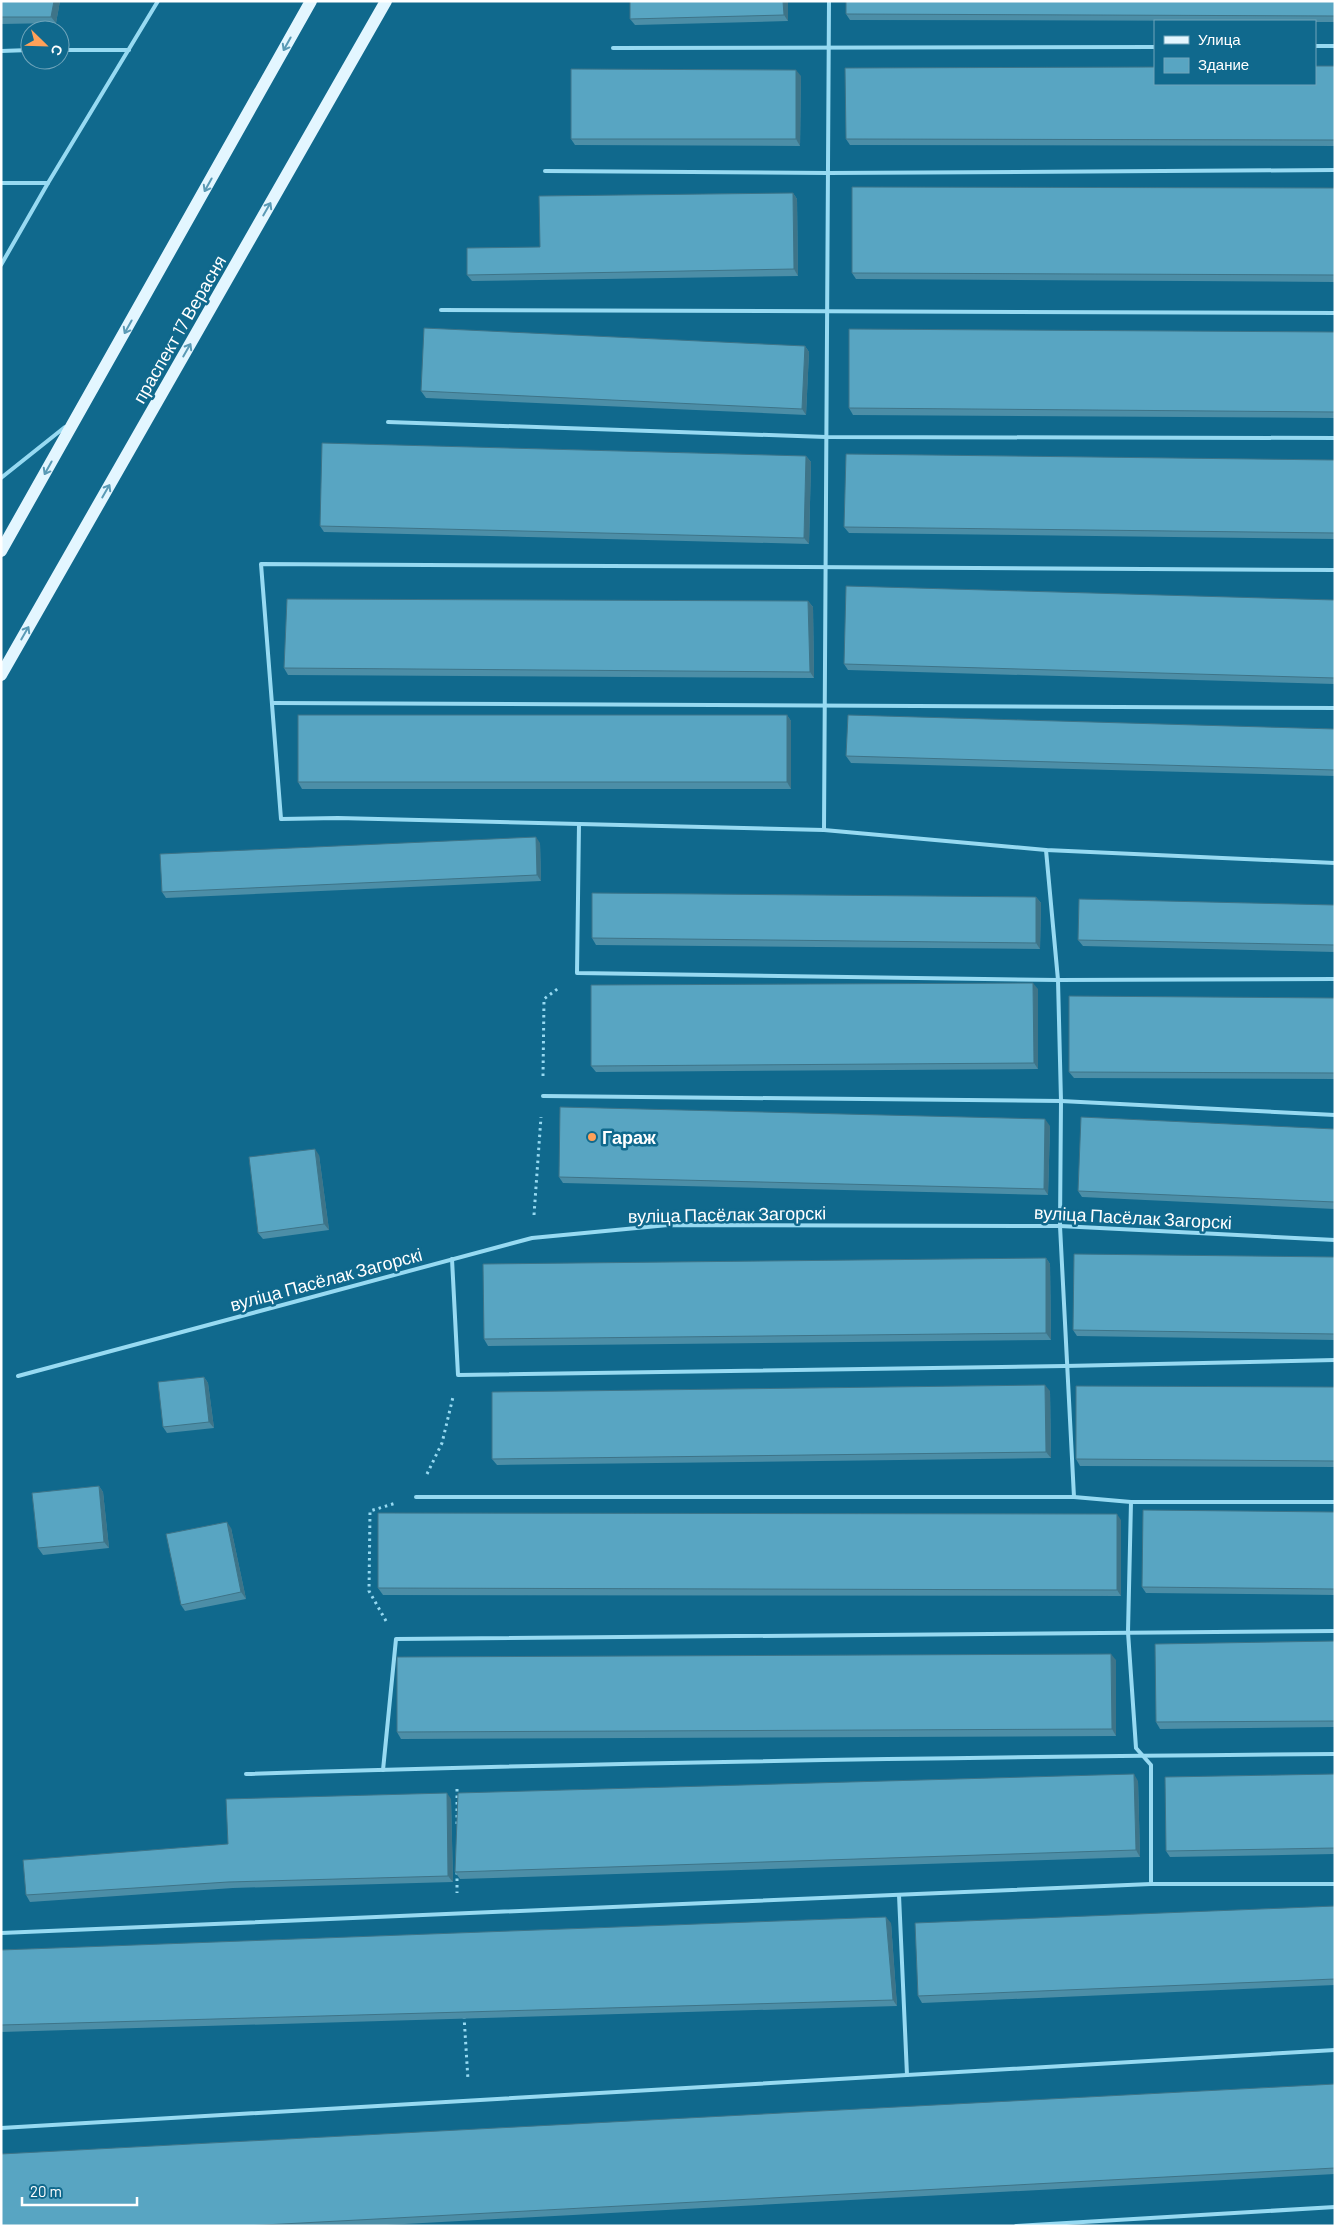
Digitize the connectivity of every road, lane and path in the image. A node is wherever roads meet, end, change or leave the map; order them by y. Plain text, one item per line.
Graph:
1 (158, 1) edge
2 (311, 1) edge
3 (386, 1) edge
4 (829, 1) edge
5 (1316, 46) edge
6 (1335, 46) edge
7 (1154, 47) edge
8 (613, 48) dead end
9 (829, 48) junction
10 (20, 50) edge
11 (70, 50) edge
12 (129, 50) junction
13 (1, 51) edge
14 (1335, 170) edge
15 (545, 171) dead end
16 (828, 173) junction
17 (1, 182) edge
18 (48, 183) junction
19 (1, 265) edge
20 (442, 310) dead end
21 (827, 311) junction
22 (1335, 313) edge
23 (75, 420) junction
24 (388, 422) dead end
25 (826, 437) junction
26 (1335, 438) edge
27 (1, 478) edge
28 (1, 551) edge
29 (826, 566) junction
30 (1335, 570) edge
31 (1, 675) edge
32 (273, 703) junction
33 (825, 706) junction
34 (1335, 708) edge
35 (579, 824) junction
36 (824, 830) junction
37 (1046, 850) junction
38 (1335, 863) edge
39 (1335, 979) edge
40 (1058, 980) junction
41 (542, 1096) dead end
42 (1061, 1102) junction
43 (1335, 1115) edge
44 (1060, 1226) junction
45 (1335, 1240) edge
46 (452, 1259) junction
47 (1335, 1360) edge
48 (1065, 1366) junction
49 (18, 1376) dead end
50 (416, 1496) dead end
51 (1074, 1497) junction
52 (1131, 1502) junction
53 (1335, 1502) edge
54 (1335, 1631) edge
55 (1128, 1632) junction
56 (1335, 1754) edge
57 (1142, 1756) junction
58 (383, 1770) junction
59 (246, 1774) dead end
60 (1151, 1884) junction
61 (1335, 1884) edge
62 (899, 1895) junction
63 (1, 1933) edge
64 (1335, 2050) edge
65 (908, 2075) junction
66 (1, 2128) edge
67 (1335, 2207) edge
68 (1016, 2226) edge

1 - 12 lane
2 -> 23 main road
31 -> 3 main road, праспект 17 Верасня
4 - 9 lane
5 - 6 lane
7 - 9 lane
8 - 9 lane
9 - 16 lane
10 - 13 lane
11 - 12 lane
12 - 18 lane
14 - 16 lane
15 - 16 lane
16 - 21 lane
17 - 18 lane
18 - 19 lane
20 - 21 lane
21 - 22 lane
21 - 25 lane
23 - 27 lane
23 -> 28 main road
24 - 25 lane
25 - 26 lane
25 - 29 lane
29 - 30 lane
29 - 32 lane
29 - 33 lane
32 - 33 lane
32 - 35 lane
33 - 34 lane
33 - 36 lane
35 - 36 lane
35 - 40 lane
36 - 37 lane
37 - 38 lane
37 - 40 lane
39 - 40 lane
40 - 42 lane
41 - 42 lane
42 - 43 lane
42 - 44 lane
44 - 45 lane, вуліца Пасёлак Загорскі
44 - 46 lane, вуліца Пасёлак Загорскі
44 - 48 lane
46 - 48 lane
46 - 49 lane, вуліца Пасёлак Загорскі
47 - 48 lane
48 - 51 lane
50 - 51 lane
51 - 52 lane
52 - 53 lane
52 - 55 lane
54 - 55 lane
55 - 57 lane
55 - 58 lane
56 - 57 lane
57 - 58 lane
57 - 60 lane
58 - 59 lane
60 - 61 lane
60 - 62 lane
62 - 63 lane
62 - 65 lane
64 - 65 lane
65 - 66 lane
67 - 68 lane

